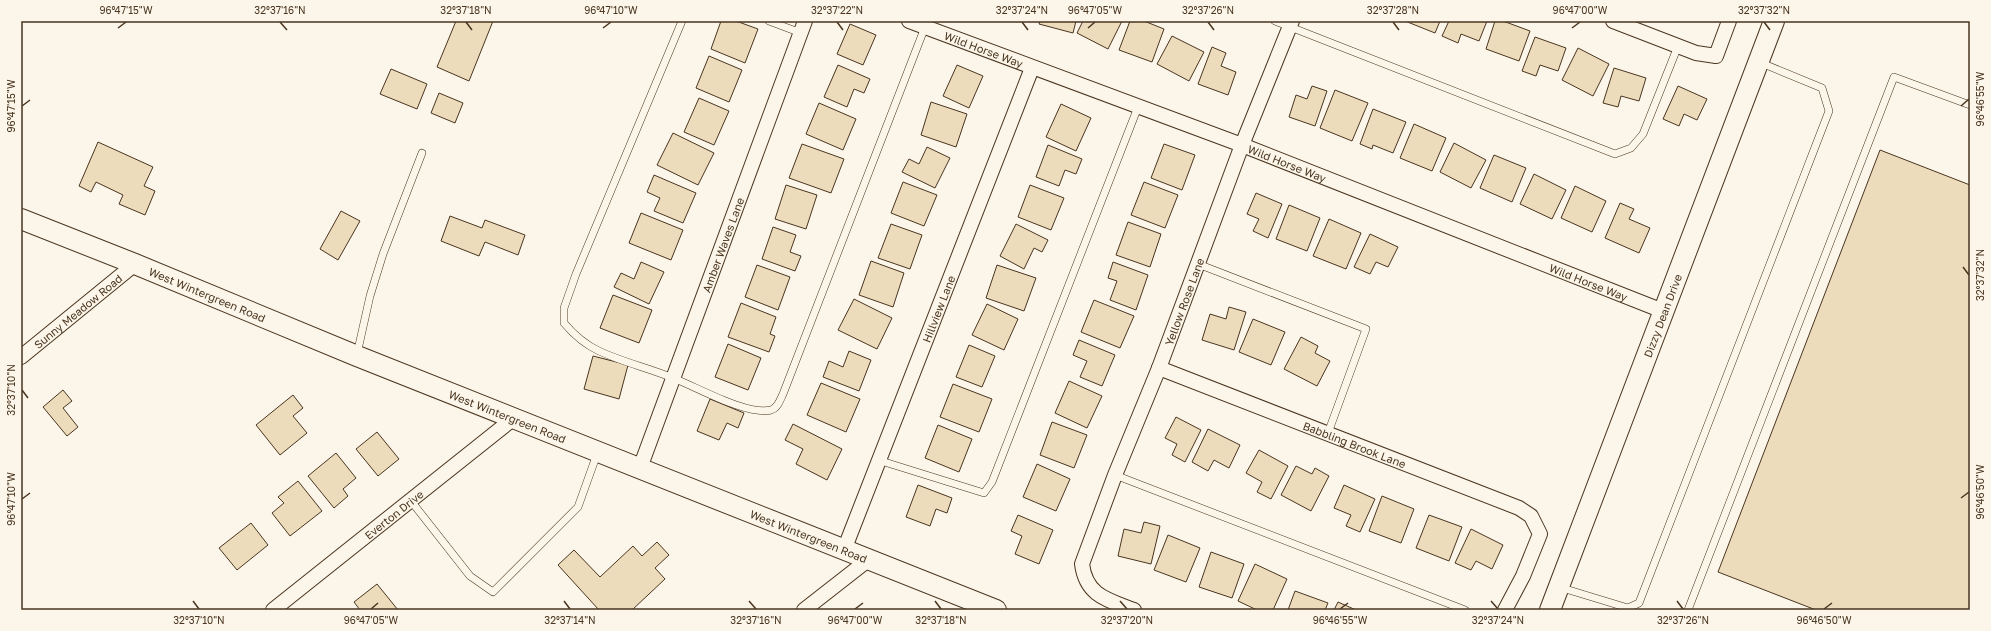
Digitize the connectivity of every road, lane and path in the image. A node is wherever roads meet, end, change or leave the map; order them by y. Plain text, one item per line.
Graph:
1 (682, 21) edge
2 (769, 21) edge
3 (909, 21) edge
4 (1275, 21) edge
5 (1613, 21) edge
6 (1729, 21) edge
7 (1774, 21) edge
8 (1291, 24) edge
9 (803, 27) edge
10 (925, 27) junction
11 (1678, 46) junction
12 (1759, 62) junction
13 (1032, 68) junction
14 (1970, 104) edge
15 (1138, 107) junction
16 (1242, 145) junction
17 (422, 153) dead end
18 (21, 219) edge
19 (135, 264) junction
20 (1198, 264) junction
21 (1663, 311) junction
22 (357, 356) junction
23 (21, 357) edge
24 (1159, 368) junction
25 (674, 378) junction
26 (514, 418) junction
27 (1328, 433) junction
28 (597, 452) junction
29 (878, 460) junction
30 (640, 468) junction
31 (1115, 475) junction
32 (411, 501) junction
33 (844, 550) junction
34 (868, 560) junction
35 (1558, 587) junction
36 (273, 610) edge
37 (804, 610) edge
38 (996, 610) edge
39 (1134, 610) edge
40 (1466, 610) edge
41 (1505, 610) edge
42 (1550, 610) edge
43 (1688, 610) edge

1 - 25 lane
2 - 9 lane
3 - 10 street, Wild Horse Way
4 - 8 lane
5 - 11 street
6 - 11 street
7 - 12 main road, Dizzy Dean Drive
8 - 11 lane
8 - 16 street, Yellow Rose Lane
9 - 25 street, Amber Waves Lane
10 - 13 street, Wild Horse Way
10 - 25 lane
12 - 21 main road, Dizzy Dean Drive
12 - 35 lane
13 - 15 street, Wild Horse Way
13 - 29 street, Hillview Lane
14 - 43 lane
15 - 16 street, Wild Horse Way
15 - 29 lane
16 - 20 street, Yellow Rose Lane
16 - 21 street, Wild Horse Way
17 - 22 lane
18 - 19 main road, West Wintergreen Road
19 - 22 main road, West Wintergreen Road
19 - 23 street, Sunny Meadow Road
20 - 24 street, Yellow Rose Lane
20 - 27 lane
21 - 35 main road, Dizzy Dean Drive
22 - 26 main road, West Wintergreen Road
24 - 27 street, Babbling Brook Lane
24 - 31 street, Yellow Rose Lane
25 - 30 street, Amber Waves Lane
26 - 28 main road, West Wintergreen Road
26 - 32 street, Everton Drive
27 - 41 street, Babbling Brook Lane
28 - 30 main road, West Wintergreen Road
28 - 32 lane
29 - 33 street, Hillview Lane
30 - 33 main road, West Wintergreen Road
31 - 39 street, Yellow Rose Lane
31 - 40 lane
32 - 36 street, Everton Drive
33 - 34 main road, West Wintergreen Road
34 - 37 street
34 - 38 main road, West Wintergreen Road
35 - 42 main road, Dizzy Dean Drive

